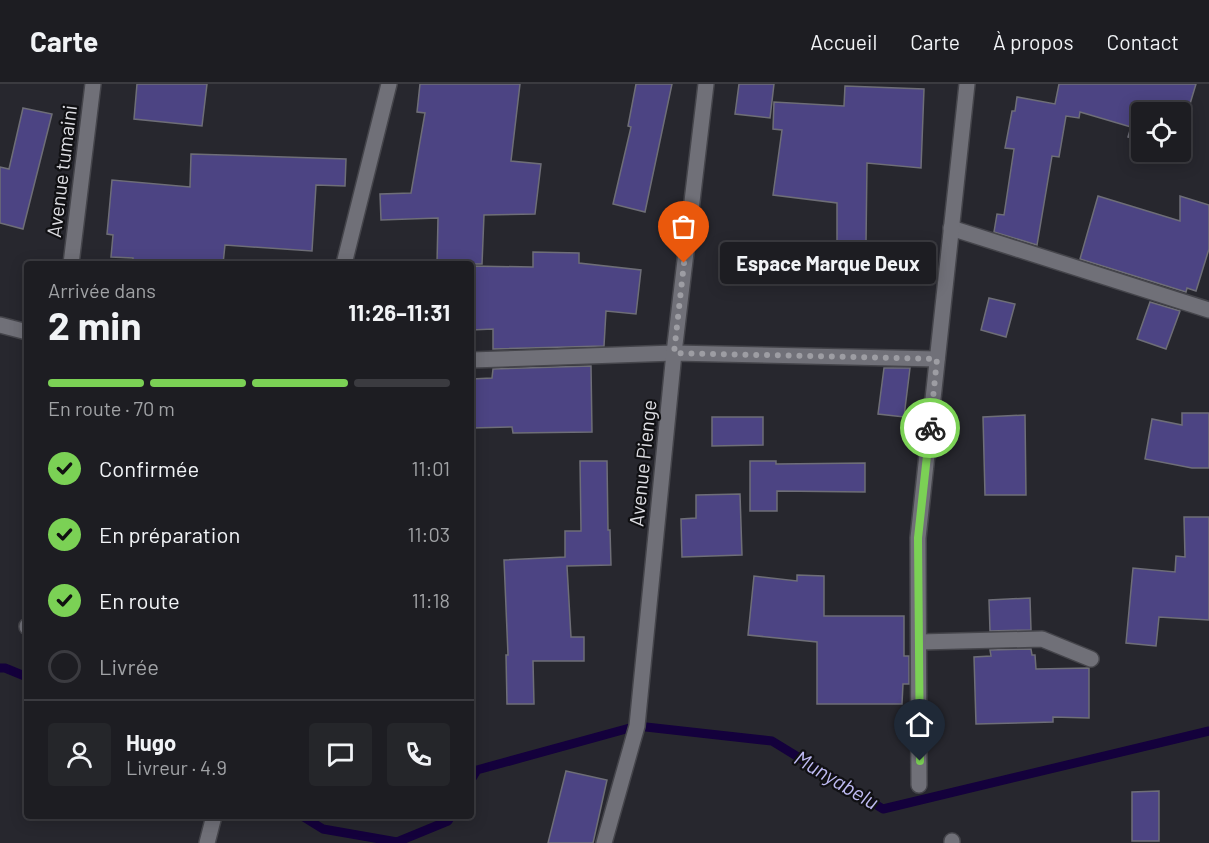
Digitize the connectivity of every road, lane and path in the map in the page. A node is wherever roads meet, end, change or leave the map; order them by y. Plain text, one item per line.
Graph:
1 (93, 84) edge
2 (389, 84) edge
3 (706, 84) edge
4 (967, 84) edge
5 (951, 228) junction
6 (71, 261) edge
7 (345, 261) edge
8 (1209, 310) edge
9 (0, 325) edge
10 (24, 331) edge
11 (674, 353) junction
12 (937, 359) junction
13 (474, 360) edge
14 (920, 642) junction
15 (1091, 659) dead end
16 (919, 784) dead end
17 (213, 819) edge
18 (207, 843) edge
19 (604, 843) edge

1 - 6 street, Avenue tumaini
2 - 7 street
3 - 11 street, Avenue Pienge
4 - 5 street
5 - 8 street
5 - 12 street
9 - 10 street
11 - 12 street
11 - 13 street
11 - 19 street, Avenue Pienge
12 - 14 street
14 - 15 street
14 - 16 street
17 - 18 street

